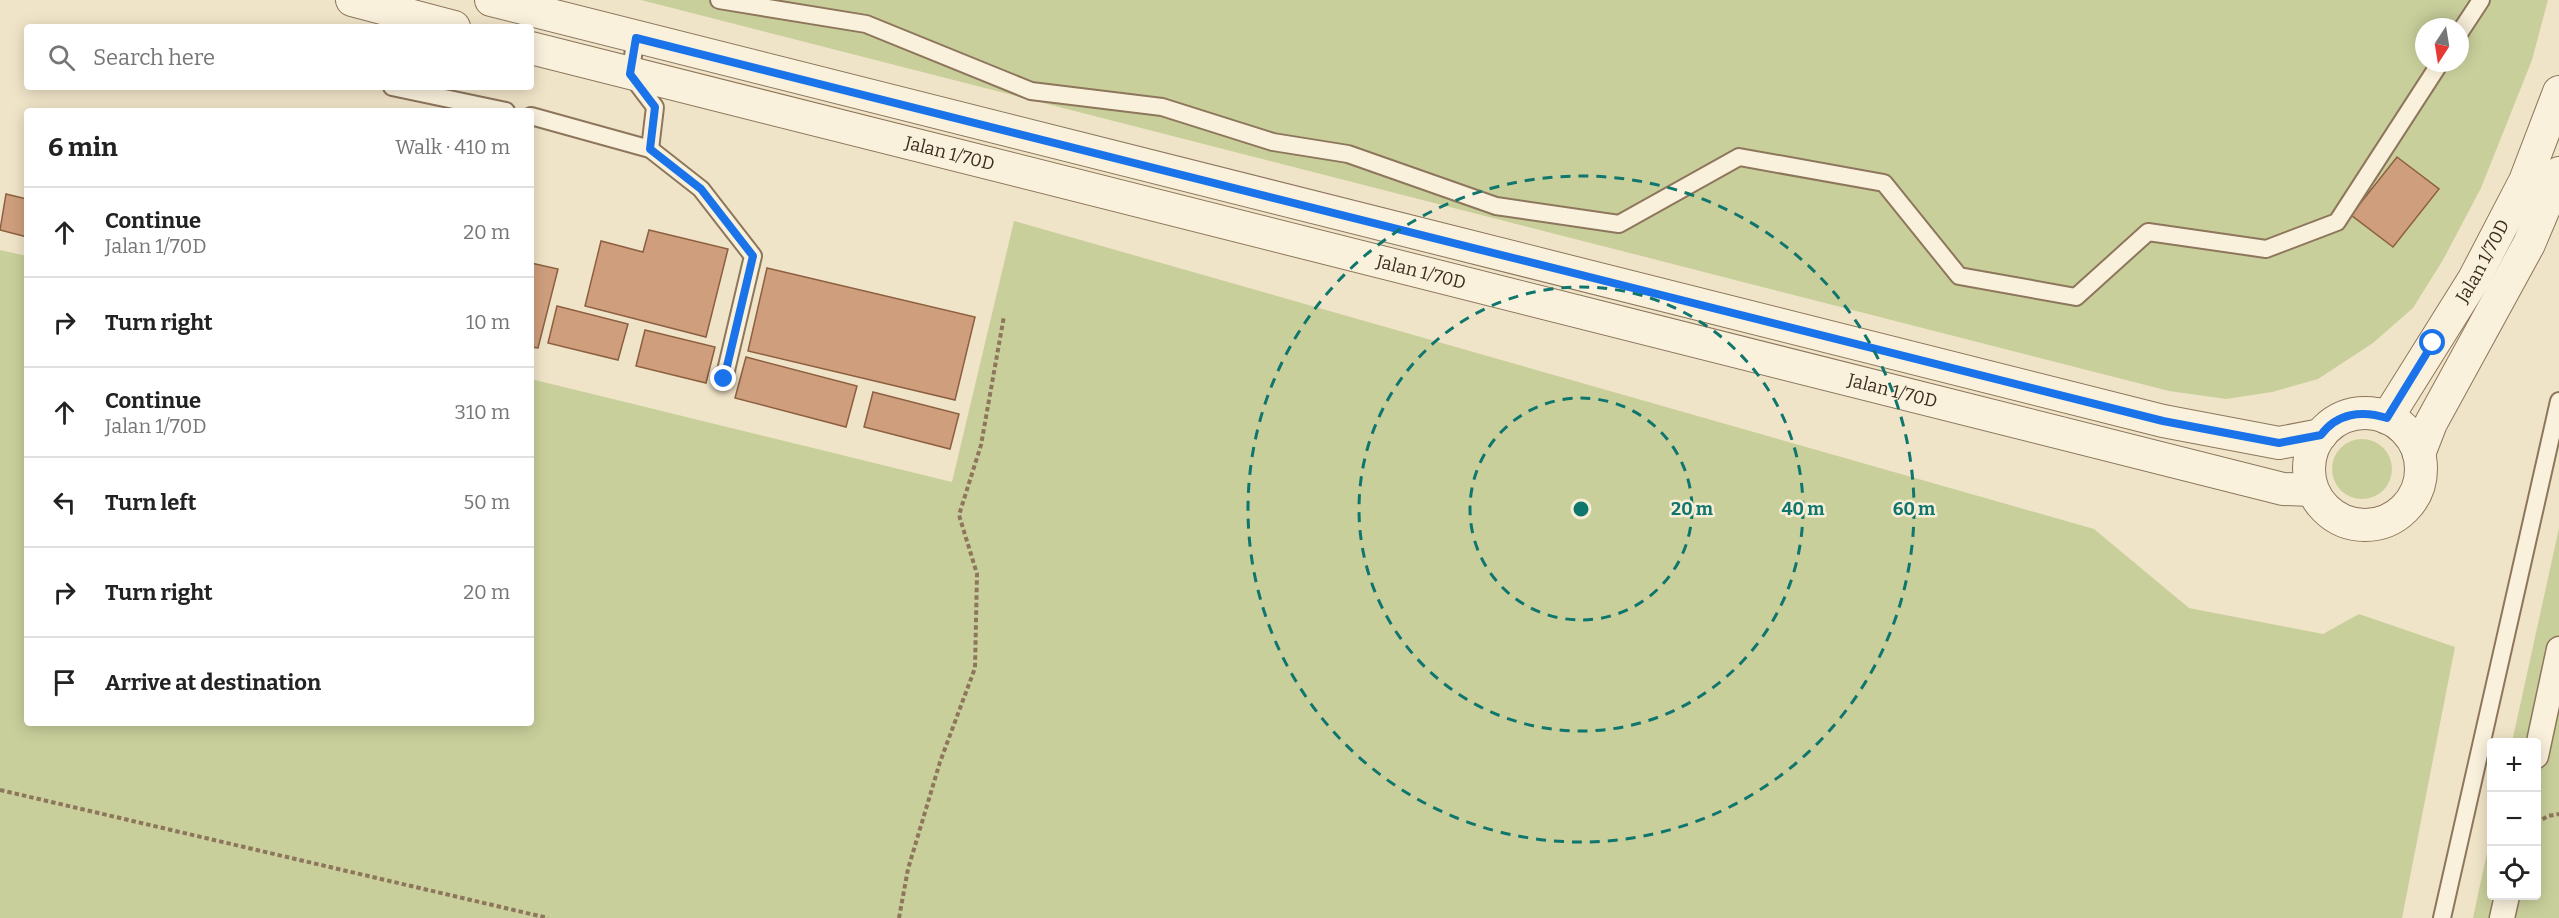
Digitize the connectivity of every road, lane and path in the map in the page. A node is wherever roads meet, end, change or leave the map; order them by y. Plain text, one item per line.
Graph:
1 (352, 0) edge
2 (491, 0) edge
3 (719, 0) edge
4 (2481, 0) edge
5 (2469, 18) edge
6 (443, 24) edge
7 (636, 38) junction
8 (534, 49) edge
9 (2434, 72) edge
10 (630, 74) junction
11 (406, 90) edge
12 (2559, 92) edge
13 (492, 108) edge
14 (534, 117) edge
15 (2551, 138) edge
16 (650, 149) junction
17 (2559, 173) edge
18 (1004, 316) dead end
19 (724, 379) dead end
20 (2559, 401) edge
21 (2387, 418) junction
22 (2321, 435) junction
23 (2420, 454) junction
24 (2312, 490) junction
25 (2559, 649) edge
26 (2540, 738) edge
27 (0, 790) edge
28 (2559, 814) edge
29 (2541, 820) edge
30 (2506, 900) edge
31 (548, 918) edge
32 (899, 918) edge
33 (2442, 918) edge
34 (2502, 918) edge

1 - 6 street
2 - 7 street, Jalan 1/70D
3 - 9 lane
4 - 5 lane
7 - 10 lane
7 - 22 street, Jalan 1/70D
8 - 10 street, Jalan 1/70D
10 - 16 lane
10 - 24 street, Jalan 1/70D
11 - 13 lane
12 - 15 street, Jalan 1/70D
14 - 16 lane
15 - 21 street, Jalan 1/70D
16 - 19 lane
17 - 23 street, Jalan 1/70D
18 - 32 path
20 - 33 lane
21 - 22 street
21 - 23 street
22 - 24 street
23 - 24 street
25 - 26 street
27 - 31 path
28 - 29 path
30 - 34 street

